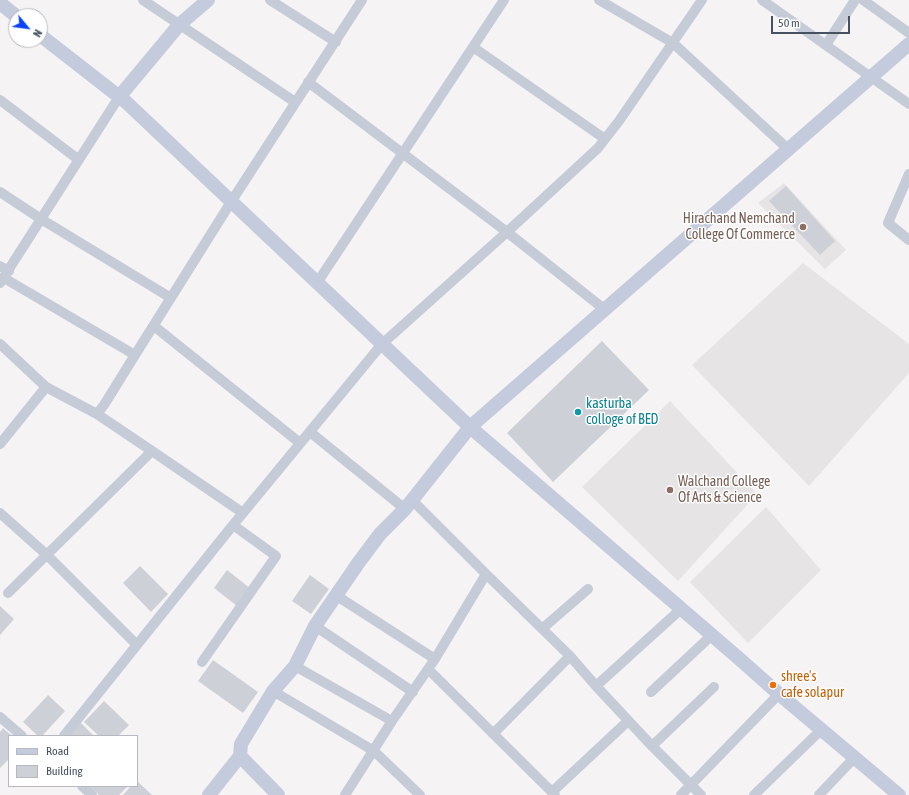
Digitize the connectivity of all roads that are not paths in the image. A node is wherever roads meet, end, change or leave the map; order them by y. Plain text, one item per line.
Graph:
1 (142, 0) edge
2 (208, 0) edge
3 (270, 0) edge
4 (362, 0) edge
5 (504, 0) edge
6 (599, 0) edge
7 (702, 0) edge
8 (762, 0) edge
9 (855, 0) edge
10 (863, 0) edge
11 (0, 3) edge
12 (8, 10) edge
13 (179, 25) junction
14 (909, 33) edge
15 (48, 41) edge
16 (336, 42) junction
17 (673, 43) junction
18 (909, 44) edge
19 (826, 45) junction
20 (473, 47) junction
21 (871, 76) junction
22 (308, 82) junction
23 (119, 97) junction
24 (0, 100) edge
25 (296, 102) junction
26 (909, 104) edge
27 (605, 139) junction
28 (788, 148) junction
29 (402, 154) junction
30 (79, 160) junction
31 (909, 174) edge
32 (0, 192) edge
33 (231, 202) junction
34 (42, 219) junction
35 (507, 232) junction
36 (909, 240) edge
37 (3, 274) edge
38 (317, 283) junction
39 (171, 298) junction
40 (604, 309) junction
41 (154, 326) junction
42 (0, 344) edge
43 (382, 344) junction
44 (135, 356) junction
45 (46, 387) junction
46 (97, 414) junction
47 (470, 427) junction
48 (310, 432) junction
49 (300, 443) junction
50 (0, 444) edge
51 (152, 452) junction
52 (408, 504) junction
53 (0, 513) edge
54 (243, 513) junction
55 (233, 525) junction
56 (47, 555) junction
57 (486, 574) junction
58 (588, 589) dead end
59 (8, 593) dead end
60 (337, 596) junction
61 (681, 609) junction
62 (315, 626) junction
63 (543, 628) junction
64 (712, 635) junction
65 (137, 645) junction
66 (570, 656) junction
67 (435, 660) junction
68 (202, 662) dead end
69 (295, 666) junction
70 (428, 669) junction
71 (596, 686) junction
72 (714, 687) dead end
73 (273, 691) junction
74 (413, 692) junction
75 (651, 692) dead end
76 (779, 694) junction
77 (0, 717) edge
78 (392, 721) junction
79 (628, 721) junction
80 (821, 730) junction
81 (493, 734) junction
82 (21, 735) edge
83 (65, 735) edge
84 (652, 746) junction
85 (374, 751) junction
86 (240, 756) junction
87 (854, 758) junction
88 (691, 785) junction
89 (83, 787) edge
90 (553, 793) edge
91 (893, 793) edge
92 (92, 795) edge
93 (209, 795) edge
94 (278, 795) edge
95 (344, 795) edge
96 (420, 795) edge
97 (681, 795) edge
98 (701, 795) edge
99 (754, 795) edge
100 (819, 795) edge

1 - 13 street
2 - 13 street
3 - 16 street
4 - 16 street
5 - 20 street
6 - 17 street
7 - 17 street
8 - 19 street
9 - 19 street
10 - 14 street
11 - 12 street
13 - 23 street
13 - 25 street
15 - 23 street
16 - 22 street
17 - 27 street
17 - 28 street
18 - 21 street
19 - 21 street
20 - 27 street
20 - 29 street
21 - 26 street
21 - 28 street
22 - 25 street
22 - 29 street
23 - 30 street
23 - 33 street
24 - 30 street
25 - 33 street
27 - 35 street
28 - 40 street
29 - 35 street
29 - 38 street
30 - 34 street
31 - 36 street
32 - 34 street
33 - 38 street
33 - 39 street
34 - 37 street
34 - 39 street
35 - 40 street
35 - 43 street
37 - 44 street
38 - 43 street
39 - 41 street
40 - 47 street
41 - 44 street
41 - 49 street
42 - 45 street
43 - 47 street
43 - 48 street
44 - 46 street
45 - 46 street
45 - 50 street
46 - 51 street
47 - 52 street
47 - 61 street
48 - 49 street
48 - 52 street
49 - 54 street
51 - 54 street
51 - 56 street
52 - 57 street
52 - 60 street
53 - 56 street
54 - 55 street
55 - 65 street
55 - 68 street
56 - 59 street
56 - 65 street
57 - 63 street
57 - 67 street
58 - 63 street
60 - 62 street
60 - 67 street
61 - 64 street
61 - 71 street
62 - 69 street
62 - 74 street
63 - 66 street
64 - 75 street
64 - 76 street
65 - 83 street
66 - 71 street
66 - 81 street
67 - 70 street
69 - 73 street
69 - 78 street
70 - 74 street
70 - 81 street
71 - 79 street
72 - 84 street
73 - 85 street
73 - 86 street
74 - 78 street
76 - 80 street
76 - 88 street
77 - 82 street
78 - 85 street
79 - 84 street
79 - 90 street
80 - 87 street
80 - 99 street
81 - 90 street
84 - 88 street
85 - 95 street
85 - 96 street
86 - 93 street
86 - 94 street
87 - 91 street
87 - 100 street
88 - 97 street
88 - 98 street
89 - 92 street

